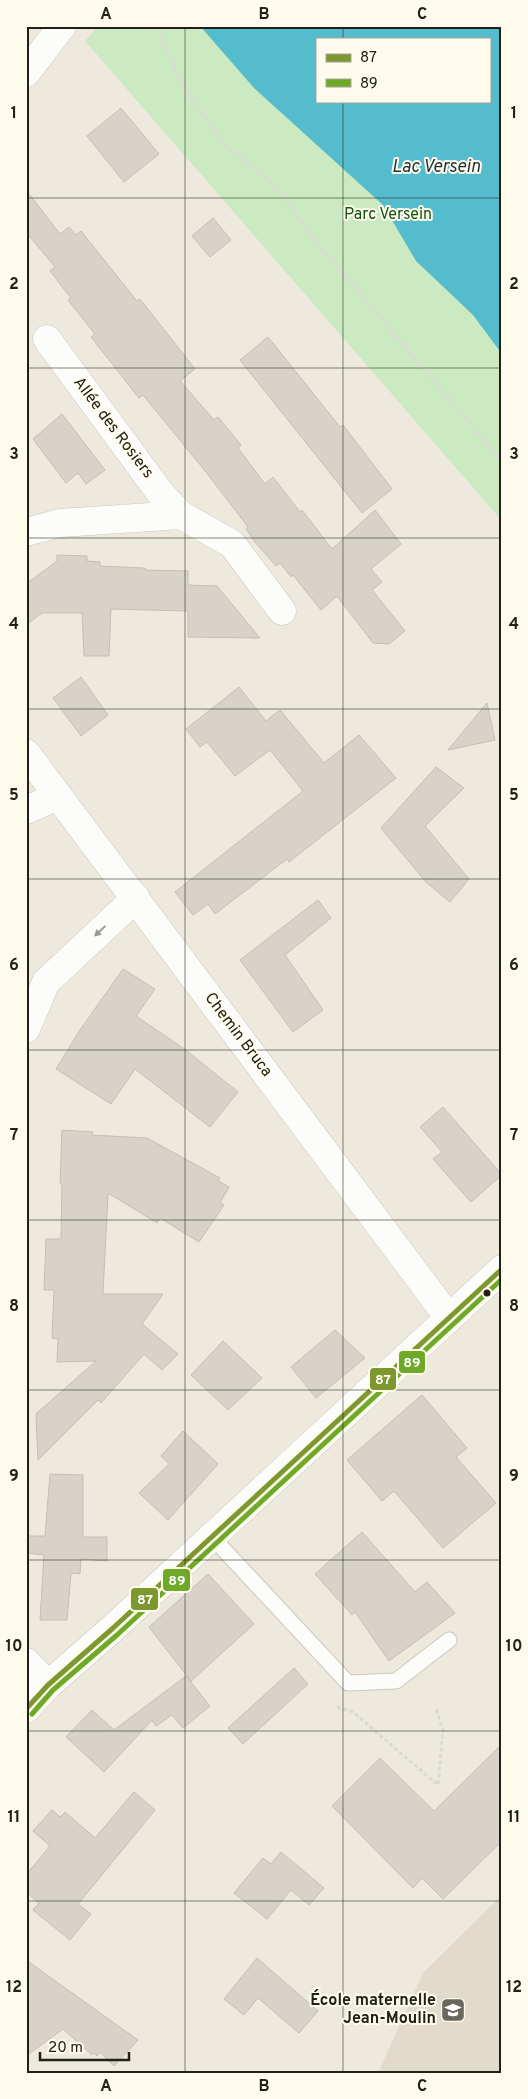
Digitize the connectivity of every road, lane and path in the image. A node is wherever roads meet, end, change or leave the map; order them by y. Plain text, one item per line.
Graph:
1 (62, 26) edge
2 (157, 26) edge
3 (26, 73) edge
4 (47, 339) dead end
5 (502, 462) edge
6 (181, 515) junction
7 (26, 532) edge
8 (282, 610) dead end
9 (26, 753) edge
10 (58, 796) junction
11 (26, 810) edge
12 (136, 898) junction
13 (26, 1028) edge
14 (502, 1270) edge
15 (449, 1318) junction
16 (212, 1537) junction
17 (449, 1640) dead end
18 (26, 1662) edge
19 (48, 1685) junction
20 (337, 1707) dead end
21 (26, 1709) edge
22 (436, 1709) dead end

1 - 3 street
2 - 5 path
4 - 6 street, Allée des Rosiers
6 - 7 street
6 - 8 street, Allée des Rosiers
9 - 10 street, Chemin Bruca
10 - 11 street
10 - 12 street, Chemin Bruca
12 -> 13 street
12 - 15 street, Chemin Bruca
14 - 15 street
15 - 16 street
16 - 17 lane
16 - 19 street
18 - 19 street
19 - 21 street
20 - 22 path

